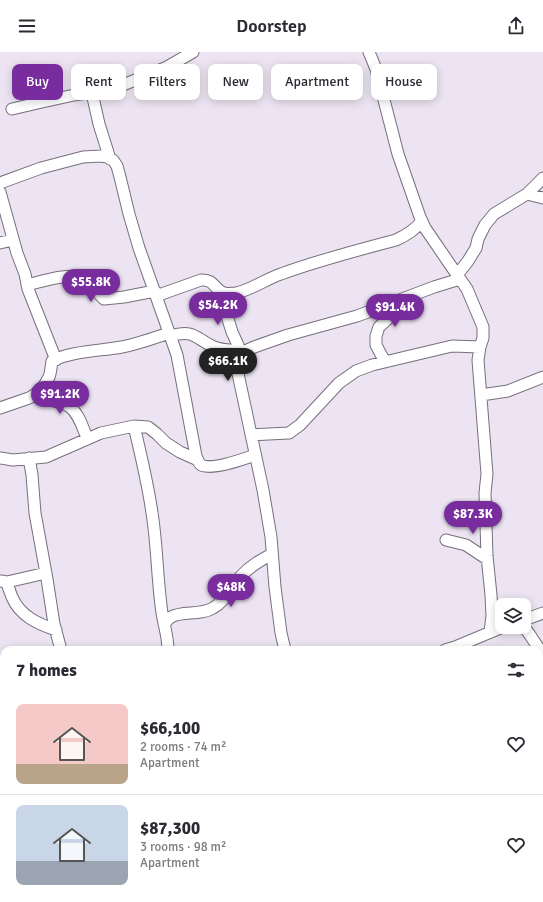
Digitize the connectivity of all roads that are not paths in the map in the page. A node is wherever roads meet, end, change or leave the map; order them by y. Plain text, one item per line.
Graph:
1 (193, 52) edge
2 (369, 52) edge
3 (126, 84) edge
4 (71, 96) edge
5 (94, 100) edge
6 (12, 110) dead end
7 (110, 159) junction
8 (543, 178) edge
9 (0, 183) edge
10 (0, 192) edge
11 (527, 194) junction
12 (543, 198) edge
13 (422, 221) junction
14 (13, 240) junction
15 (0, 243) edge
16 (458, 277) junction
17 (27, 285) junction
18 (219, 290) junction
19 (155, 294) junction
20 (410, 297) junction
21 (170, 334) junction
22 (480, 347) junction
23 (240, 353) junction
24 (56, 360) junction
25 (385, 362) junction
26 (543, 377) edge
27 (481, 395) junction
28 (33, 396) junction
29 (0, 408) edge
30 (82, 424) junction
31 (134, 426) junction
32 (101, 433) junction
33 (251, 435) junction
34 (87, 438) junction
35 (255, 455) junction
36 (0, 458) edge
37 (29, 458) junction
38 (198, 460) junction
39 (446, 540) dead end
40 (272, 554) junction
41 (487, 560) junction
42 (46, 574) junction
43 (3, 581) edge
44 (543, 613) edge
45 (492, 616) junction
46 (531, 617) edge
47 (495, 621) edge
48 (164, 624) junction
49 (56, 630) junction
50 (495, 630) edge
51 (490, 632) junction
52 (529, 634) edge
53 (60, 646) edge
54 (168, 646) edge
55 (284, 646) edge
56 (458, 646) edge
57 (537, 646) edge

1 - 3 street
2 - 13 street
4 - 6 street
5 - 7 street
7 - 9 street
7 - 19 street
8 - 11 street
10 - 14 street
11 - 12 street
11 - 16 street
13 - 16 street
13 - 18 street
14 - 15 street
14 - 17 street
16 - 20 street
16 - 22 street
17 - 19 street
17 - 24 street
18 - 19 street
18 - 23 street
19 - 21 street
20 - 23 street
20 - 25 street
21 - 23 street
21 - 24 street
21 - 38 street
22 - 25 street
22 - 27 street
23 - 33 street
24 - 28 street
25 - 33 street
26 - 27 street
27 - 41 street
28 - 29 street
28 - 30 street
30 - 32 street
30 - 34 street
31 - 32 street
31 - 38 street
31 - 48 street
32 - 34 street
33 - 35 street
34 - 37 street
35 - 38 street
35 - 40 street
36 - 37 street
37 - 42 street
39 - 41 street
40 - 48 street
40 - 55 street
41 - 45 street
42 - 43 street
42 - 49 street
43 - 49 street
44 - 46 street
45 - 47 street
45 - 51 street
48 - 54 street
49 - 53 street
50 - 51 street
51 - 56 street
52 - 57 street

